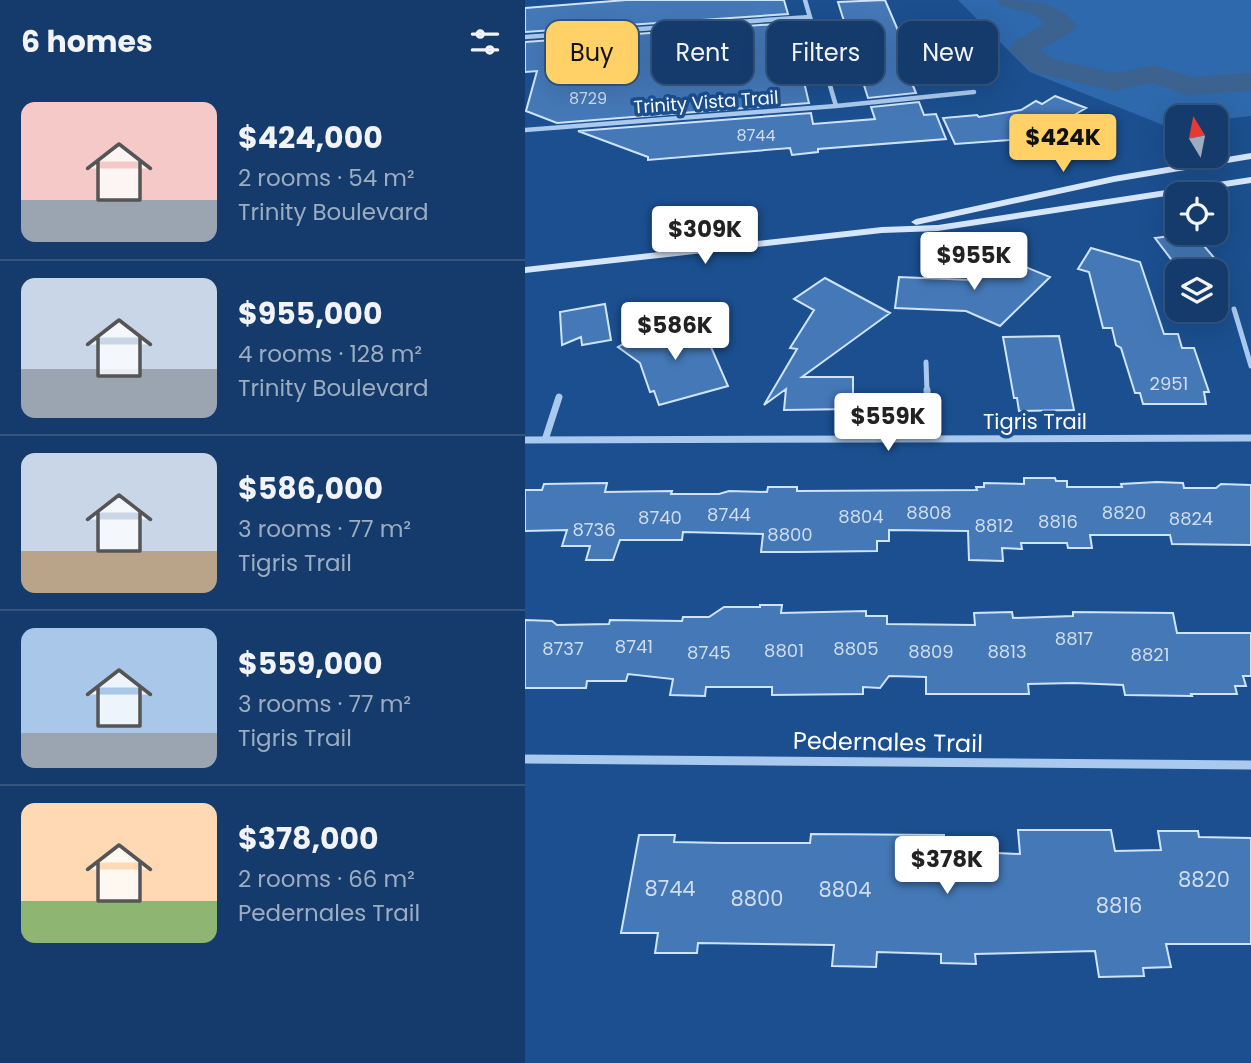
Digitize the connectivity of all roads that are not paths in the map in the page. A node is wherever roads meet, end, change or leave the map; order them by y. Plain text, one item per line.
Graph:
1 (804, 0) edge
2 (810, 17) junction
3 (525, 37) edge
4 (974, 92) dead end
5 (836, 106) junction
6 (525, 130) edge
7 (1251, 156) edge
8 (1251, 180) edge
9 (882, 230) junction
10 (525, 270) edge
11 (1234, 309) dead end
12 (926, 362) dead end
13 (1251, 366) edge
14 (559, 397) dead end
15 (1251, 438) edge
16 (929, 439) junction
17 (525, 440) edge
18 (545, 440) junction
19 (525, 759) edge
20 (1251, 765) edge

1 - 2 street
2 - 3 street
2 - 5 street
4 - 5 street, Trinity Vista Trail
5 - 6 street, Trinity Vista Trail
7 - 9 main road
8 - 9 main road
9 - 10 main road
11 - 13 street
12 - 16 street
14 - 18 street
15 - 16 street, Tigris Trail
16 - 18 street, Tigris Trail
17 - 18 street, Tigris Trail
19 - 20 street, Pedernales Trail

